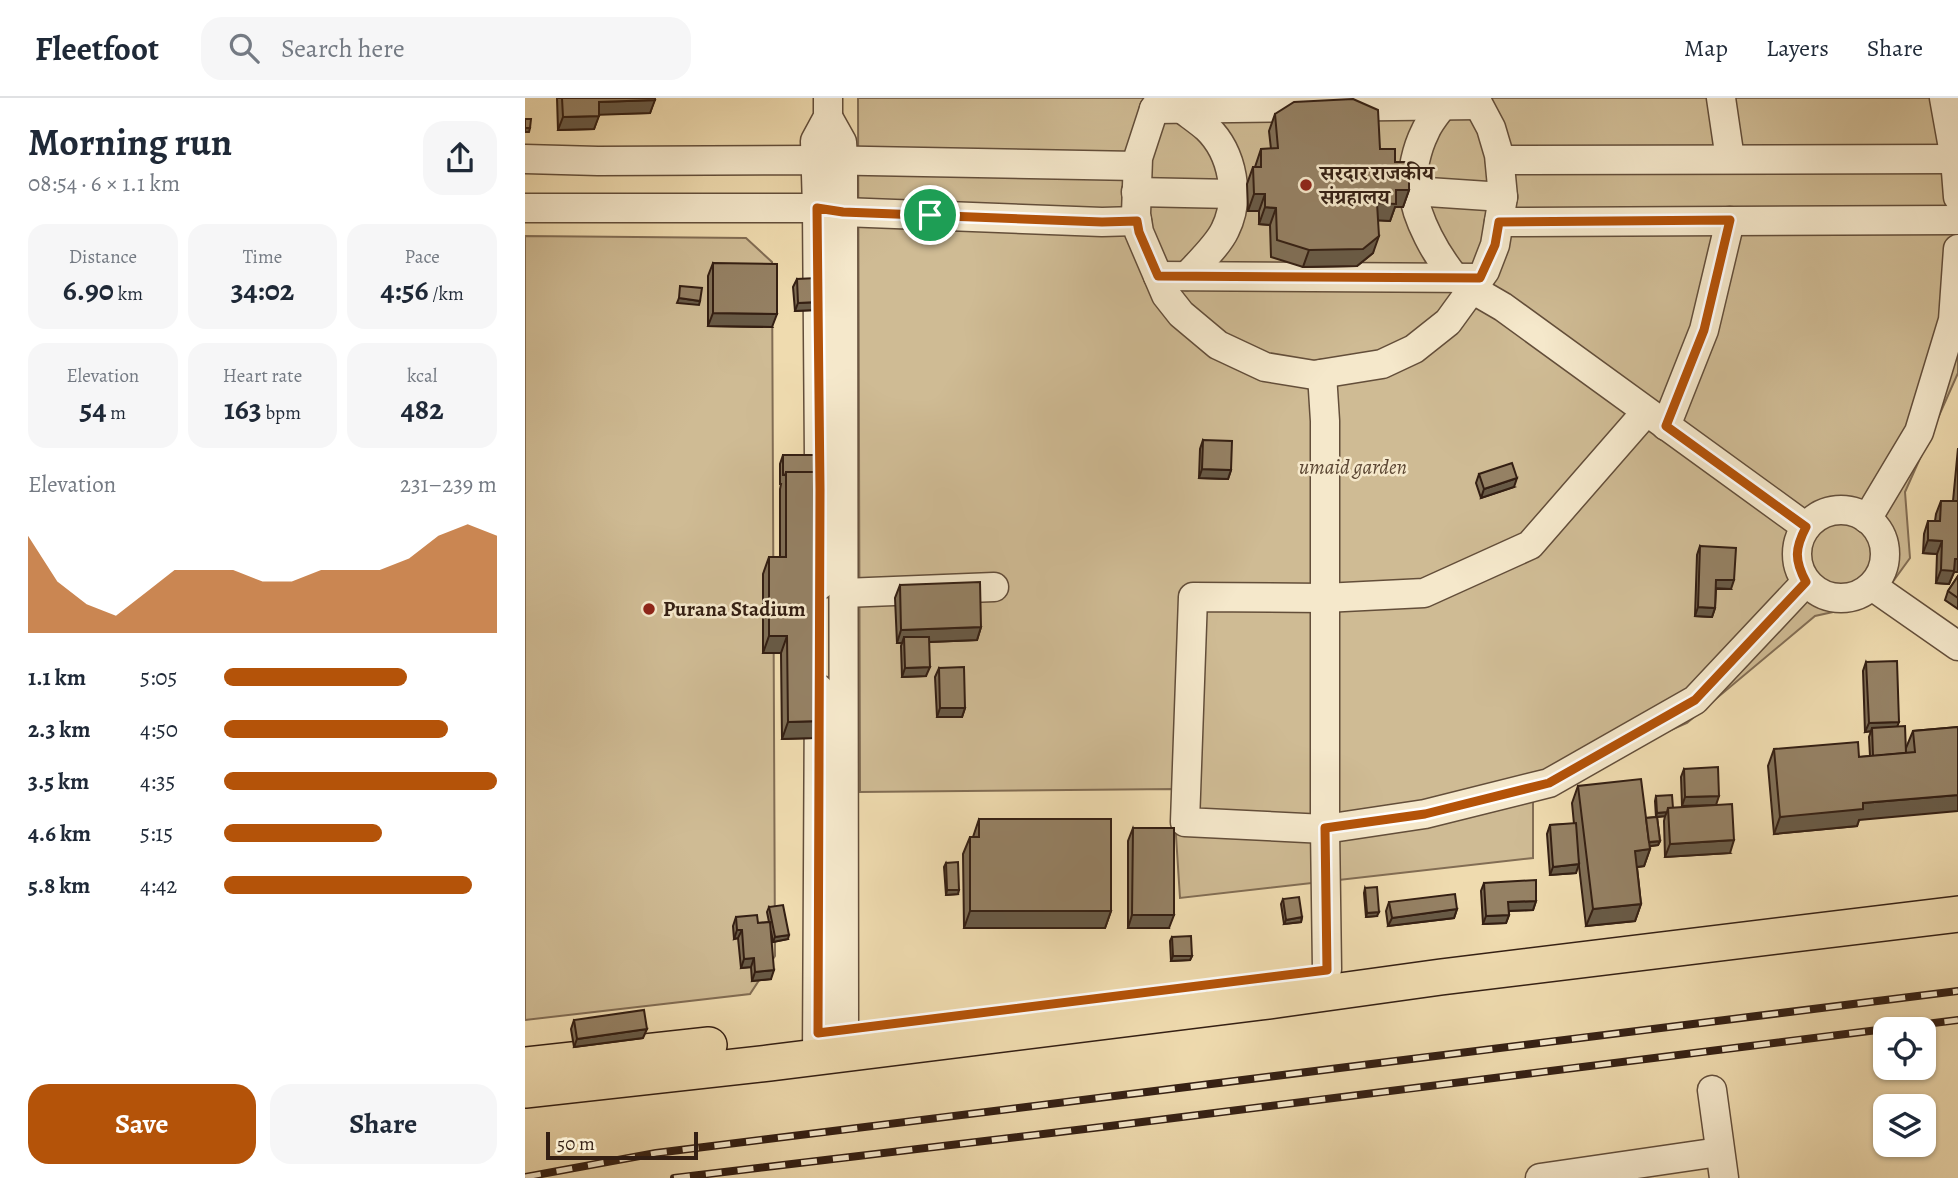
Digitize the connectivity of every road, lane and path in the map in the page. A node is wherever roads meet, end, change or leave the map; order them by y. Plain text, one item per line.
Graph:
1 (1721, 98) edge
2 (1944, 98) edge
3 (1477, 101) edge
4 (1166, 105) edge
5 (1443, 105) junction
6 (828, 108) edge
7 (525, 159) edge
8 (1730, 159) junction
9 (1955, 159) junction
10 (815, 160) junction
11 (843, 160) junction
12 (1500, 160) junction
13 (598, 161) junction
14 (1137, 179) junction
15 (1413, 191) junction
16 (1233, 194) junction
17 (1958, 197) edge
18 (596, 206) junction
19 (525, 208) edge
20 (1501, 209) junction
21 (830, 210) junction
22 (1730, 220) junction
23 (1958, 220) edge
24 (1137, 221) junction
25 (1958, 249) edge
26 (1158, 276) junction
27 (1187, 276) junction
28 (1469, 282) junction
29 (1322, 373) junction
30 (1656, 419) junction
31 (1867, 519) junction
32 (1806, 527) junction
33 (1806, 582) junction
34 (1872, 586) junction
35 (994, 587) dead end
36 (844, 593) junction
37 (1324, 598) junction
38 (1958, 646) edge
39 (1325, 828) junction
40 (1958, 890) edge
41 (1958, 914) edge
42 (1327, 970) junction
43 (831, 1043) junction
44 (525, 1065) edge
45 (525, 1090) edge
46 (1712, 1090) dead end
47 (1721, 1165) edge
48 (1540, 1178) edge

1 - 8 street
2 - 9 street
3 - 5 street
3 - 12 street
4 - 5 street
4 - 14 street
4 - 16 street
5 - 15 street
6 - 10 street
6 - 11 street
7 - 13 street
8 - 9 street
8 - 12 street
9 - 17 street
10 - 11 street
10 - 13 street
10 - 21 street
11 - 14 street
11 - 21 street
12 - 20 street
13 - 18 street
14 - 16 street
14 - 24 street
15 - 20 street
15 - 28 street
16 - 27 street
18 - 19 street
18 - 21 street
20 - 22 street
20 - 28 street
21 - 24 street
21 - 36 street
21 - 43 street
22 - 23 street
22 - 30 street
24 - 26 street
25 - 31 street
26 - 27 street
26 - 29 street
27 - 28 street
28 - 29 street
28 - 30 street
29 - 37 street
30 - 32 street
30 - 37 street
31 - 32 street
31 - 34 street
32 - 33 street
33 - 34 street
33 - 39 street
34 - 38 street
35 - 36 street
36 - 43 street
37 - 39 street
37 - 39 street
39 - 42 street
40 - 42 main road
41 - 43 main road
42 - 43 main road
43 - 44 main road
43 - 45 main road
46 - 47 street
47 - 48 street

